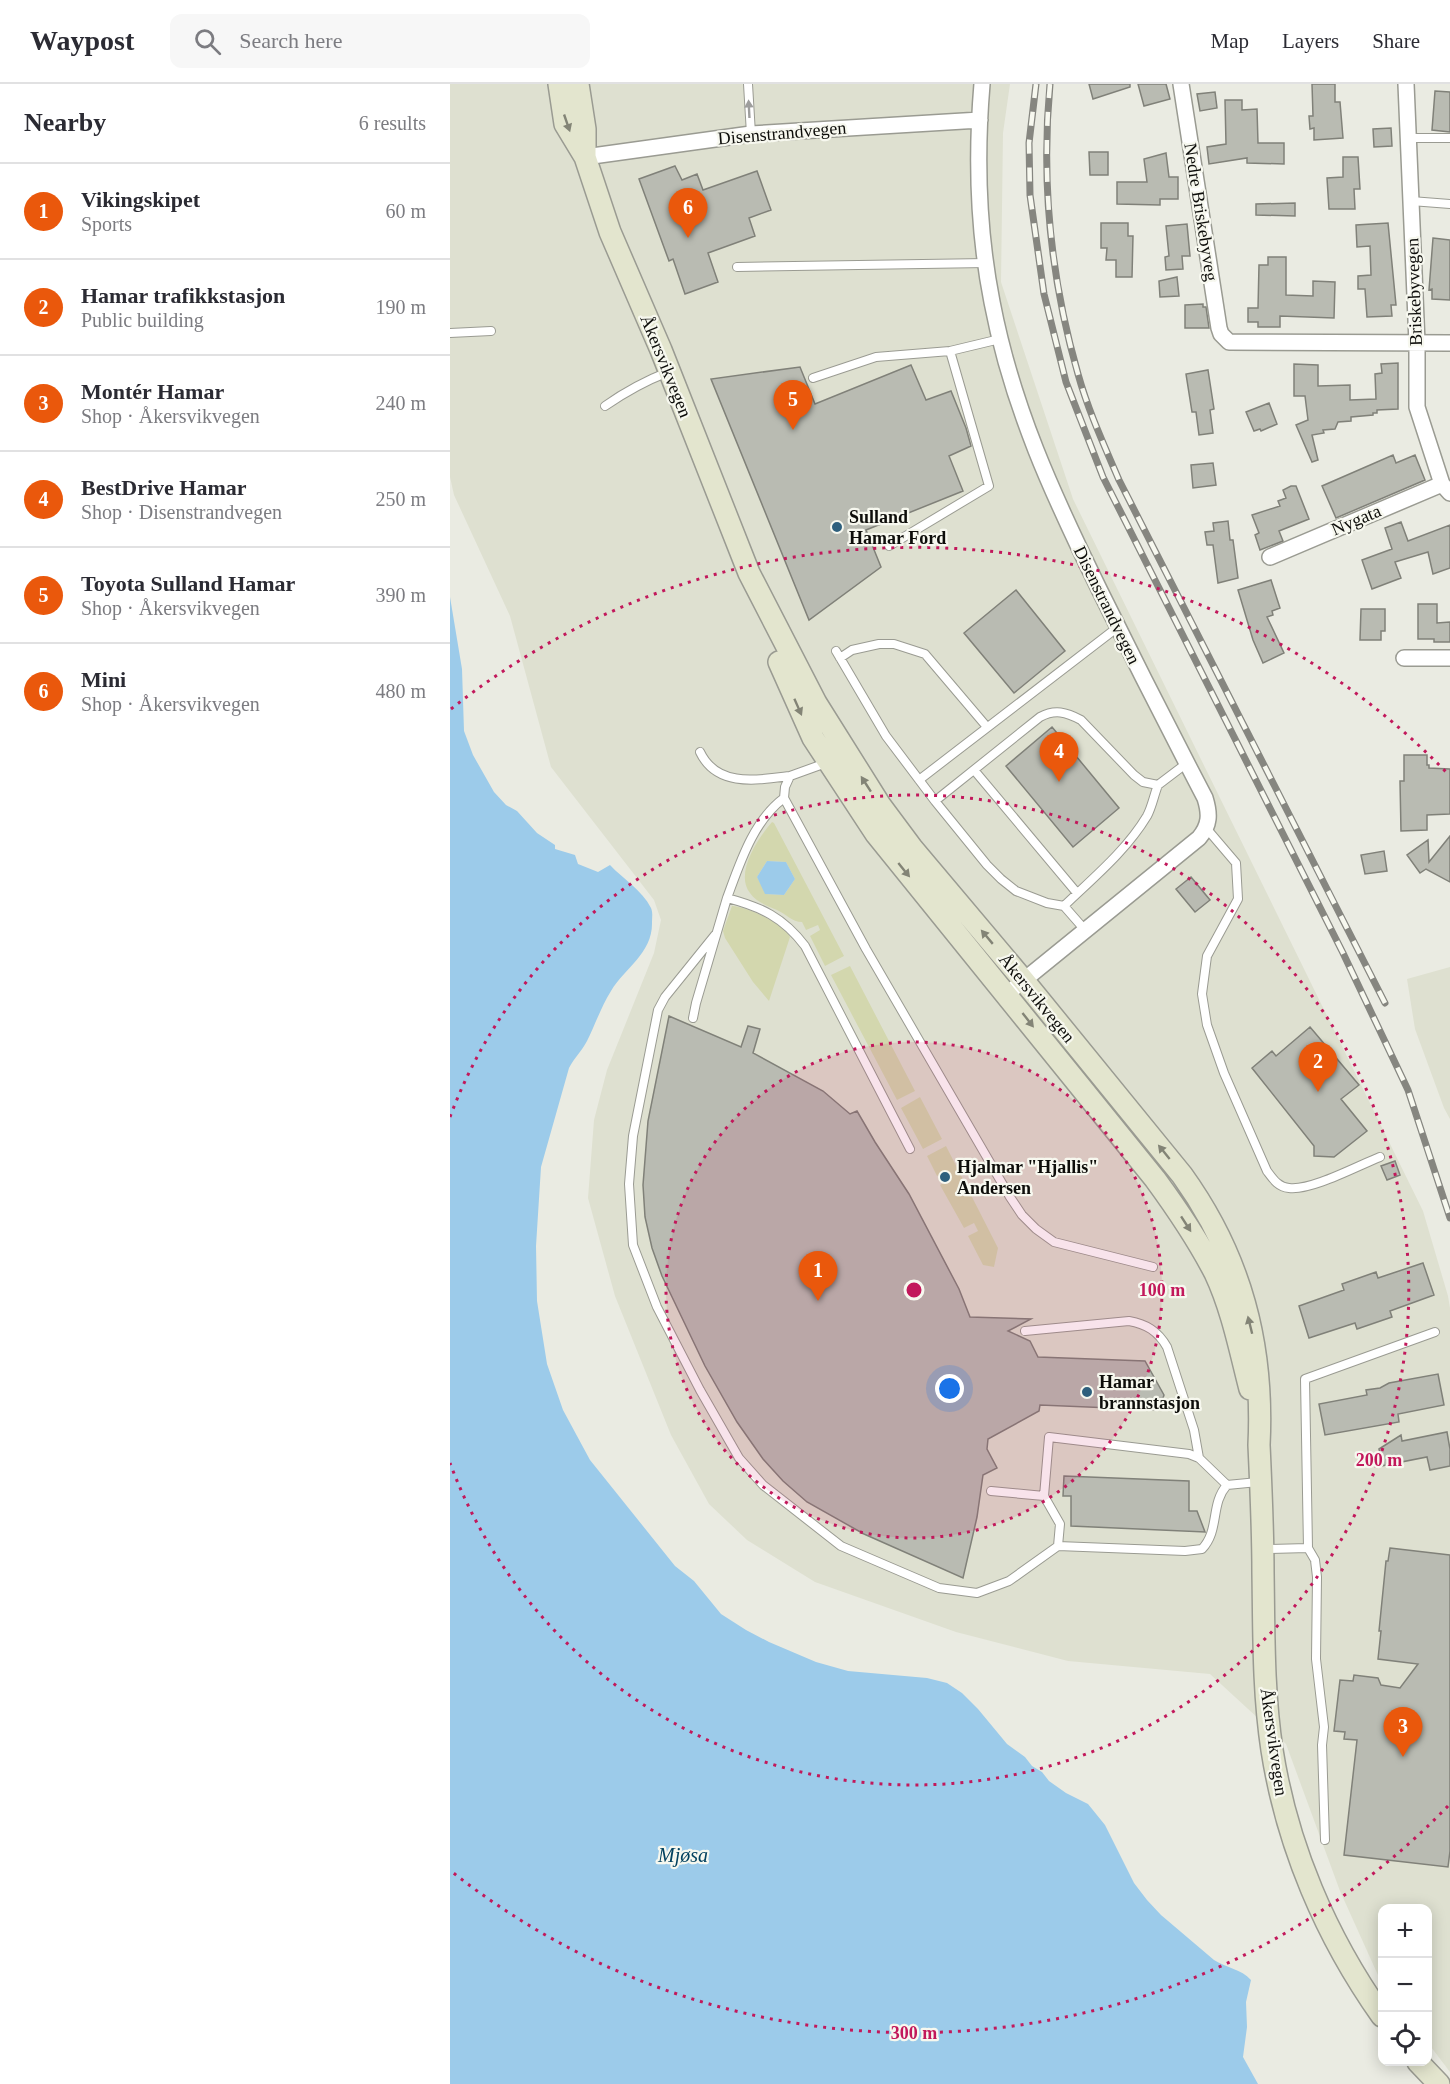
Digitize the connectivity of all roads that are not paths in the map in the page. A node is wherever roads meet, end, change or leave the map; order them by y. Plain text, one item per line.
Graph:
1 (559, 84) edge
2 (578, 84) edge
3 (748, 84) edge
4 (982, 84) edge
5 (1181, 84) edge
6 (1406, 84) edge
7 (980, 120) junction
8 (751, 134) junction
9 (1408, 138) junction
10 (1450, 138) edge
11 (585, 158) junction
12 (1411, 201) junction
13 (1450, 204) edge
14 (987, 263) junction
15 (737, 267) dead end
16 (491, 331) dead end
17 (450, 333) edge
18 (1000, 339) junction
19 (1417, 343) junction
20 (1450, 343) edge
21 (951, 351) junction
22 (670, 372) junction
23 (813, 378) dead end
24 (605, 406) dead end
25 (1446, 488) edge
26 (889, 546) dead end
27 (1270, 557) dead end
28 (1118, 627) junction
29 (1404, 658) dead end
30 (1450, 658) edge
31 (987, 727) junction
32 (699, 752) dead end
33 (837, 757) junction
34 (1187, 763) junction
35 (974, 770) junction
36 (790, 776) junction
37 (919, 780) junction
38 (1158, 785) junction
39 (784, 798) junction
40 (935, 801) junction
41 (1207, 829) junction
42 (1077, 893) junction
43 (727, 898) junction
44 (1064, 906) junction
45 (1085, 930) junction
46 (715, 935) junction
47 (1024, 981) junction
48 (1007, 994) junction
49 (693, 1018) dead end
50 (910, 1149) dead end
51 (1380, 1157) dead end
52 (1154, 1267) dead end
53 (1025, 1332) dead end
54 (1435, 1332) dead end
55 (1259, 1445) junction
56 (1199, 1458) junction
57 (1261, 1482) junction
58 (1227, 1485) junction
59 (991, 1491) dead end
60 (1044, 1496) junction
61 (1058, 1546) junction
62 (1308, 1548) junction
63 (1263, 1549) junction
64 (1325, 1840) dead end
65 (1380, 2012) edge
66 (1423, 2066) edge
67 (1439, 2084) edge

1 -> 11 street, Åkersvikvegen
2 - 11 street, Åkersvikvegen
8 -> 3 lane
4 - 7 street, Disenstrandvegen
5 - 19 street, Nedre Briskebyveg
6 - 9 street, Briskebyvegen
7 - 8 street, Disenstrandvegen
7 - 14 street, Disenstrandvegen
8 - 11 street, Disenstrandvegen
9 - 10 lane
9 - 12 street, Briskebyvegen
11 - 22 street, Åkersvikvegen
12 - 13 lane
12 - 19 street, Briskebyvegen
14 - 15 lane
14 - 18 street, Disenstrandvegen
16 - 17 lane
18 - 21 lane
18 - 28 street, Disenstrandvegen
19 - 20 street
19 - 25 street, Briskebyvegen
21 - 23 lane
21 - 26 lane
22 - 24 lane
22 - 33 street, Åkersvikvegen
25 - 27 street, Nygata
28 - 31 lane
28 - 34 street, Disenstrandvegen
29 - 30 street
31 - 37 lane
31 - 37 lane
32 - 36 lane
33 - 36 lane
47 -> 33 street, Åkersvikvegen
33 -> 48 street, Åkersvikvegen
34 - 38 lane
34 - 41 street, Disenstrandvegen
35 - 38 lane
35 - 40 lane
35 - 42 lane
36 - 39 lane
37 - 40 lane
38 - 42 lane
39 - 43 lane
39 - 52 lane
40 - 44 lane
41 - 45 street
41 - 51 lane
42 - 44 lane
43 - 46 lane
43 - 50 lane
44 - 45 lane
45 - 47 street
46 - 49 lane
46 - 61 lane
47 - 48 street
55 -> 47 street, Åkersvikvegen
48 -> 55 street, Åkersvikvegen
53 - 56 lane
54 - 62 lane
55 - 57 street, Åkersvikvegen
56 - 58 lane
56 - 60 lane
57 - 58 lane
57 - 63 street, Åkersvikvegen
58 - 61 lane
59 - 60 lane
60 - 61 lane
62 - 63 lane
62 - 64 lane
63 - 65 street, Åkersvikvegen
66 - 67 street

